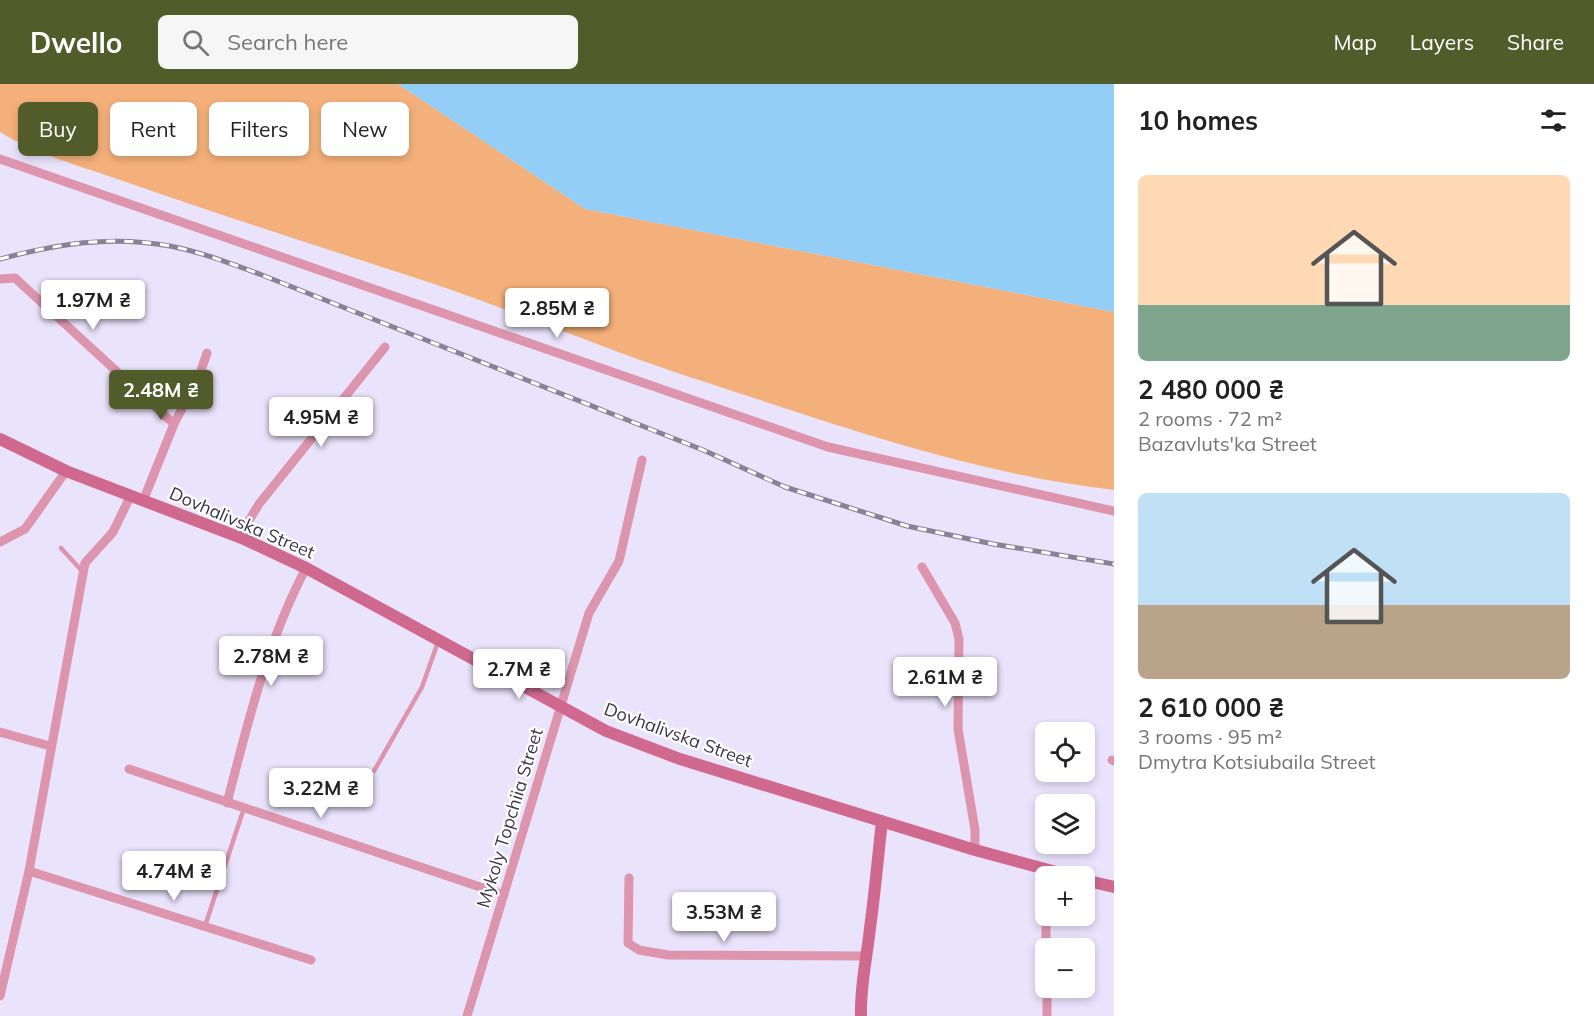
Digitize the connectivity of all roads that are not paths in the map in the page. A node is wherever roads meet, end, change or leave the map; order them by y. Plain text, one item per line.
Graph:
1 (0, 159) edge
2 (0, 279) edge
3 (385, 347) dead end
4 (207, 353) dead end
5 (174, 424) junction
6 (0, 439) edge
7 (642, 460) dead end
8 (66, 471) junction
9 (130, 496) junction
10 (143, 501) junction
11 (1114, 511) edge
12 (239, 537) junction
13 (0, 542) edge
14 (61, 548) dead end
15 (922, 567) dead end
16 (306, 568) junction
17 (83, 572) junction
18 (438, 639) junction
19 (561, 706) junction
20 (0, 732) edge
21 (50, 746) junction
22 (129, 770) dead end
23 (374, 771) dead end
24 (227, 803) junction
25 (244, 808) junction
26 (882, 821) junction
27 (975, 850) junction
28 (29, 871) junction
29 (1035, 872) edge
30 (629, 878) dead end
31 (1095, 883) edge
32 (1114, 887) edge
33 (504, 895) junction
34 (204, 926) junction
35 (865, 956) junction
36 (311, 960) dead end
37 (0, 996) edge
38 (1047, 998) edge
39 (467, 1016) edge
40 (861, 1016) edge
41 (1047, 1016) edge

1 - 11 street
2 - 5 street
3 - 12 street
4 - 5 street
5 - 10 street
6 - 8 street, Dovhalivska Street
7 - 19 street, Mykoly Topchiia Street
8 - 9 street, Dovhalivska Street
8 - 13 street
9 - 10 street, Dovhalivska Street
9 - 17 street
10 - 12 street, Dovhalivska Street
12 - 16 street, Dovhalivska Street
14 - 17 lane
15 - 27 street
16 - 18 street, Dovhalivska Street
16 - 24 street
17 - 21 street
18 - 19 street, Dovhalivska Street
18 - 23 lane
19 - 26 street, Dovhalivska Street
19 - 33 street, Mykoly Topchiia Street
20 - 21 street
21 - 28 street
22 - 24 street
24 - 25 street
25 - 33 street
25 - 34 lane
26 - 27 street, Dovhalivska Street
26 - 35 street
27 - 29 street, Dovhalivska Street
28 - 34 street
28 - 37 street
30 - 35 street
31 - 32 street
33 - 39 street, Mykoly Topchiia Street
34 - 36 street
35 - 40 street
38 - 41 street

